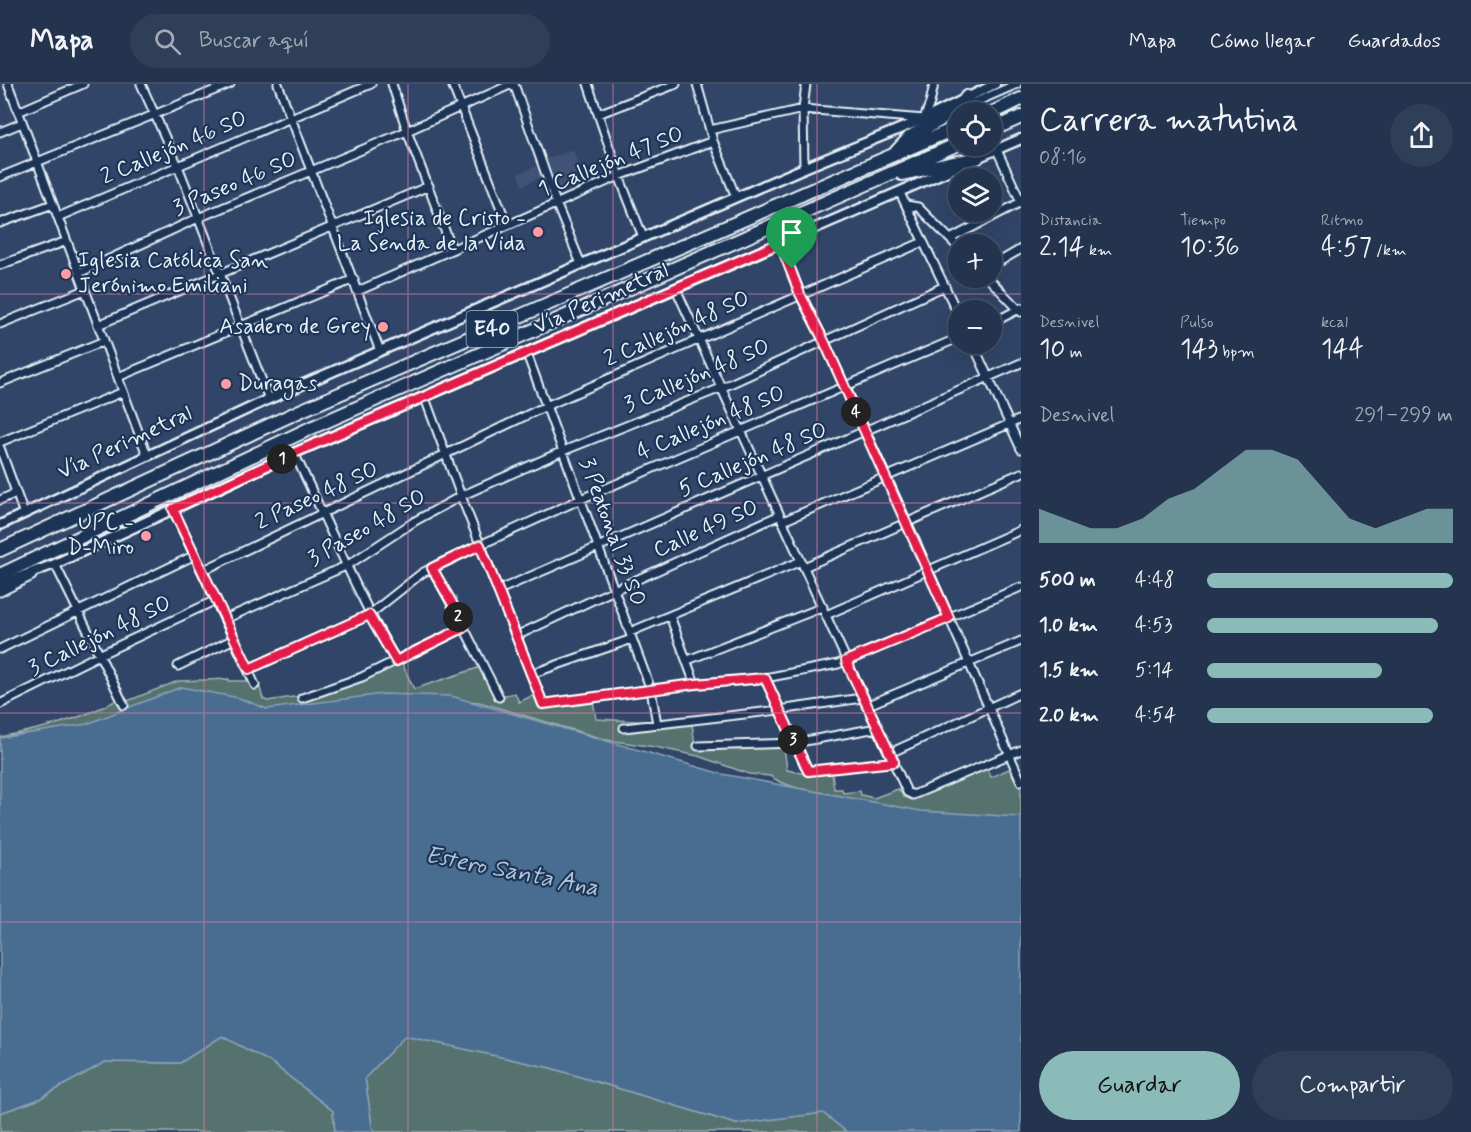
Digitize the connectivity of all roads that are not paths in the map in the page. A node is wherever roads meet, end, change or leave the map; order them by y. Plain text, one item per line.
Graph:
1 (83, 84) edge
2 (141, 84) edge
3 (230, 84) edge
4 (278, 84) edge
5 (371, 84) edge
6 (392, 84) edge
7 (452, 84) edge
8 (513, 84) edge
9 (588, 84) edge
10 (675, 84) edge
11 (697, 84) edge
12 (807, 84) edge
13 (934, 84) edge
14 (995, 84) edge
15 (1017, 84) edge
16 (8, 85) edge
17 (0, 91) edge
18 (967, 97) junction
19 (1021, 99) edge
20 (963, 102) edge
21 (975, 102) edge
22 (460, 106) junction
23 (1002, 108) edge
24 (803, 109) junction
25 (18, 112) junction
26 (598, 114) junction
27 (155, 115) junction
28 (291, 117) junction
29 (948, 117) edge
30 (1021, 117) edge
31 (924, 119) junction
32 (22, 123) junction
33 (1002, 126) edge
34 (710, 130) junction
35 (407, 131) junction
36 (0, 132) edge
37 (948, 132) edge
38 (1021, 139) edge
39 (713, 141) junction
40 (948, 148) edge
41 (1002, 148) edge
42 (894, 156) junction
43 (982, 156) edge
44 (1000, 156) edge
45 (977, 158) junction
46 (37, 162) junction
47 (178, 166) junction
48 (804, 168) junction
49 (312, 170) junction
50 (619, 176) junction
51 (0, 177) edge
52 (866, 183) junction
53 (429, 186) junction
54 (900, 193) junction
55 (736, 197) junction
56 (1020, 198) edge
57 (556, 203) junction
58 (53, 204) junction
59 (906, 205) junction
60 (58, 217) junction
61 (198, 218) junction
62 (0, 223) edge
63 (507, 224) junction
64 (333, 226) junction
65 (959, 234) edge
66 (643, 237) junction
67 (948, 237) edge
68 (67, 241) junction
69 (923, 242) junction
70 (780, 243) junction
71 (452, 249) junction
72 (1021, 249) edge
73 (1002, 260) edge
74 (581, 264) junction
75 (0, 265) edge
76 (220, 272) junction
77 (79, 273) junction
78 (354, 279) junction
79 (945, 286) junction
80 (998, 288) edge
81 (676, 289) junction
82 (85, 290) junction
83 (358, 291) junction
84 (800, 294) junction
85 (952, 300) edge
86 (1020, 310) edge
87 (1002, 318) edge
88 (0, 324) edge
89 (98, 325) junction
90 (239, 326) junction
91 (699, 340) junction
92 (104, 341) junction
93 (824, 341) junction
94 (948, 342) edge
95 (380, 351) junction
96 (527, 354) junction
97 (978, 354) edge
98 (1021, 363) edge
99 (118, 377) junction
100 (989, 378) junction
101 (0, 383) edge
102 (844, 386) junction
103 (721, 388) junction
104 (123, 392) junction
105 (425, 398) junction
106 (269, 399) junction
107 (546, 406) junction
108 (302, 410) junction
109 (1021, 419) edge
110 (1010, 424) junction
111 (311, 429) junction
112 (741, 431) junction
113 (865, 431) junction
114 (0, 442) edge
115 (0, 448) edge
116 (1021, 449) edge
117 (563, 451) junction
118 (294, 453) junction
119 (447, 454) junction
120 (147, 455) junction
121 (1021, 473) edge
122 (762, 475) junction
123 (885, 477) junction
124 (16, 493) junction
125 (461, 496) junction
126 (580, 499) junction
127 (0, 500) edge
128 (173, 509) junction
129 (323, 513) junction
130 (24, 514) junction
131 (782, 518) junction
132 (907, 522) junction
133 (0, 525) edge
134 (1021, 530) edge
135 (480, 545) junction
136 (598, 547) junction
137 (0, 550) edge
138 (195, 555) junction
139 (55, 564) junction
140 (802, 564) junction
141 (348, 565) junction
142 (432, 568) junction
143 (928, 570) junction
144 (202, 571) junction
145 (0, 575) edge
146 (0, 584) edge
147 (1021, 586) edge
148 (499, 590) junction
149 (614, 590) junction
150 (0, 592) edge
151 (216, 600) junction
152 (823, 607) junction
153 (78, 611) junction
154 (369, 615) junction
155 (826, 615) junction
156 (670, 616) junction
157 (949, 618) junction
158 (225, 619) junction
159 (463, 628) junction
160 (516, 636) junction
161 (631, 636) junction
162 (234, 639) junction
163 (1021, 641) edge
164 (0, 650) edge
165 (99, 655) junction
166 (688, 660) junction
167 (396, 661) junction
168 (846, 661) junction
169 (969, 663) junction
170 (178, 666) dead end
171 (249, 669) junction
172 (531, 674) junction
173 (765, 678) junction
174 (695, 684) junction
175 (255, 685) dead end
176 (651, 690) junction
177 (1021, 693) edge
178 (499, 697) dead end
179 (302, 698) dead end
180 (862, 698) junction
181 (0, 704) edge
182 (124, 705) dead end
183 (866, 706) junction
184 (988, 707) junction
185 (779, 710) junction
186 (657, 724) junction
187 (624, 728) dead end
188 (877, 728) junction
189 (794, 743) junction
190 (698, 746) dead end
191 (1021, 750) edge
192 (890, 753) junction
193 (1009, 755) junction
194 (894, 762) junction
195 (1021, 781) edge

1 - 25 street
2 - 27 street
3 - 27 street
4 - 28 street
5 - 28 street, 2 Callejón 46 SO
6 - 35 street
7 - 22 street
8 - 22 street, 3 Paseo 46 SO
8 - 57 street
9 - 26 street
10 - 26 street
11 - 34 street
12 - 24 street
13 - 31 street
14 - 18 street, Vía Perimetral / E40
15 - 21 street
16 - 17 street
16 - 25 street
18 - 20 highway
18 - 31 street, Vía Perimetral / E40
19 - 23 highway
22 - 35 street, 3 Paseo 46 SO
22 - 63 street
24 - 31 street
24 - 34 street
24 - 48 street
25 - 32 street
26 - 50 street
27 - 46 street
27 - 47 street
28 - 47 street, 2 Callejón 46 SO
28 - 49 street
29 - 42 highway
30 - 33 highway
31 - 48 street, Vía Perimetral / E40
32 - 36 street
32 - 46 street
34 - 39 street
35 - 49 street, 3 Paseo 46 SO
35 - 53 street
37 - 42 highway, Vía Perimetral / E40
38 - 41 street, Vía Perimetral / E40
39 - 50 street, 1 Callejón 47 SO
39 - 55 street
40 - 52 highway, Vía Perimetral / E40
42 - 108 highway, Vía Perimetral / E40
43 - 45 street, Vía Perimetral / E40
44 - 56 street
45 - 52 highway
45 - 54 street, Vía Perimetral / E40
46 - 51 street
46 - 58 street
47 - 60 street, 2 Callejón 46 SO
47 - 61 street
48 - 55 street, Vía Perimetral / E40
49 - 61 street, 3 Paseo 46 SO
49 - 64 street
50 - 57 street, 1 Callejón 47 SO
50 - 66 street
52 - 111 highway, Vía Perimetral / E40
53 - 64 street
53 - 71 street
54 - 59 street
54 - 70 street, Vía Perimetral / E40
55 - 66 street, Vía Perimetral / E40
56 - 65 street
57 - 63 street, 1 Callejón 47 SO
57 - 74 street
58 - 60 street
58 - 62 street
59 - 67 street
59 - 69 street
60 - 68 street
61 - 76 street
61 - 77 street, 3 Paseo 46 SO
63 - 71 street, 1 Callejón 47 SO
64 - 76 street
64 - 78 street
66 - 74 street, Vía Perimetral / E40
68 - 75 street
68 - 77 street
69 - 79 street
69 - 84 street, 2 Callejón 48 SO
70 - 81 street, Vía Perimetral / E40
70 - 84 street
71 - 83 street, 1 Callejón 47 SO
72 - 73 street
74 - 95 street, Vía Perimetral / E40
76 - 89 street
76 - 90 street
77 - 82 street
78 - 83 street
78 - 90 street
79 - 85 street
79 - 93 street, 3 Callejón 48 SO
80 - 86 street
81 - 91 street
81 - 96 street, Vía Perimetral / E40
82 - 88 street
82 - 89 street
83 - 95 street
84 - 91 street, 2 Callejón 48 SO
84 - 93 street
86 - 87 street
89 - 92 street
90 - 99 street
90 - 106 street
91 - 103 street
91 - 107 street, 2 Callejón 48 SO
92 - 99 street
92 - 101 street
93 - 102 street
93 - 103 street, 3 Callejón 48 SO
94 - 102 street, 4 Callejón 48 SO
95 - 106 street, Vía Perimetral / E40
96 - 105 street, Vía Perimetral / E40
96 - 107 street, 3 Peatonal 33 SO
97 - 100 street
98 - 100 street, 5 Callejón 48 SO
99 - 104 street
100 - 110 street
100 - 113 street, 5 Callejón 48 SO
102 - 112 street, 4 Callejón 48 SO
102 - 113 street
103 - 112 street
103 - 117 street, 3 Callejón 48 SO
104 - 114 street
104 - 120 street
105 - 118 street, Vía Perimetral / E40
105 - 119 street
106 - 120 street, Vía Perimetral / E40
107 - 117 street, 3 Peatonal 33 SO
107 - 119 street, 2 Callejón 48 SO
108 - 111 highway
108 - 137 highway, Vía Perimetral / E40
109 - 110 street, Calle 49 SO
110 - 116 street
110 - 123 street, Calle 49 SO
111 - 145 highway, Vía Perimetral / E40
112 - 122 street
112 - 126 street, 4 Callejón 48 SO
113 - 122 street, 5 Callejón 48 SO
113 - 123 street
115 - 124 street
117 - 125 street, 3 Callejón 48 SO
117 - 126 street, 3 Peatonal 33 SO
118 - 128 street, Vía Perimetral / E40
118 - 129 street
119 - 125 street
119 - 129 street, 2 Paseo 48 SO
120 - 130 street, Vía Perimetral / E40
121 - 132 street
122 - 131 street
122 - 136 street, 5 Callejón 48 SO
123 - 131 street, Calle 49 SO
123 - 132 street
124 - 127 street
124 - 130 street
125 - 135 street
125 - 141 street, 3 Paseo 48 SO
126 - 135 street, 4 Callejón 48 SO
126 - 136 street, 3 Peatonal 33 SO
128 - 138 street
128 - 139 street, Vía Perimetral / E40
129 - 141 street
129 - 144 street, 2 Paseo 48 SO
130 - 133 street, Vía Perimetral / E40
131 - 140 street
131 - 149 street, Calle 49 SO
132 - 140 street
132 - 143 street
134 - 143 street
135 - 142 street, 4 Callejón 48 SO
135 - 148 street
136 - 148 street, 5 Callejón 48 SO
136 - 149 street, 3 Peatonal 33 SO
138 - 144 street
138 - 153 street
139 - 146 street, Vía Perimetral / E40
139 - 150 street
139 - 153 street
140 - 152 street
140 - 156 street
141 - 154 street
141 - 158 street, 3 Paseo 48 SO
142 - 154 street, 4 Callejón 48 SO
142 - 159 street
143 - 155 street
143 - 157 street
144 - 151 street
147 - 157 street
148 - 160 street
149 - 160 street, Calle 49 SO
149 - 161 street, 3 Peatonal 33 SO
151 - 158 street
151 - 165 street, 3 Callejón 48 SO
152 - 155 street
152 - 166 street
153 - 164 street
153 - 165 street
154 - 167 street
154 - 171 street, 4 Callejón 48 SO
155 - 168 street
156 - 161 street
156 - 166 street
157 - 168 street
157 - 169 street
158 - 162 street
159 - 167 street
159 - 178 street
160 - 172 street
161 - 172 street
161 - 176 street, 3 Peatonal 33 SO
162 - 170 street
162 - 171 street
163 - 169 street
165 - 181 street, 3 Callejón 48 SO
165 - 182 street
166 - 174 street
167 - 179 street
168 - 173 street
168 - 180 street
169 - 183 street
169 - 184 street
171 - 175 street
172 - 176 street
173 - 174 street
173 - 185 street
174 - 176 street
176 - 186 street, 3 Peatonal 33 SO
177 - 184 street
180 - 183 street
180 - 185 street
183 - 188 street
184 - 192 street
184 - 193 street
185 - 186 street
185 - 189 street
186 - 187 street
188 - 189 street
188 - 192 street
189 - 190 street
189 - 194 street
191 - 193 street
192 - 194 street
193 - 194 street
193 - 195 street

